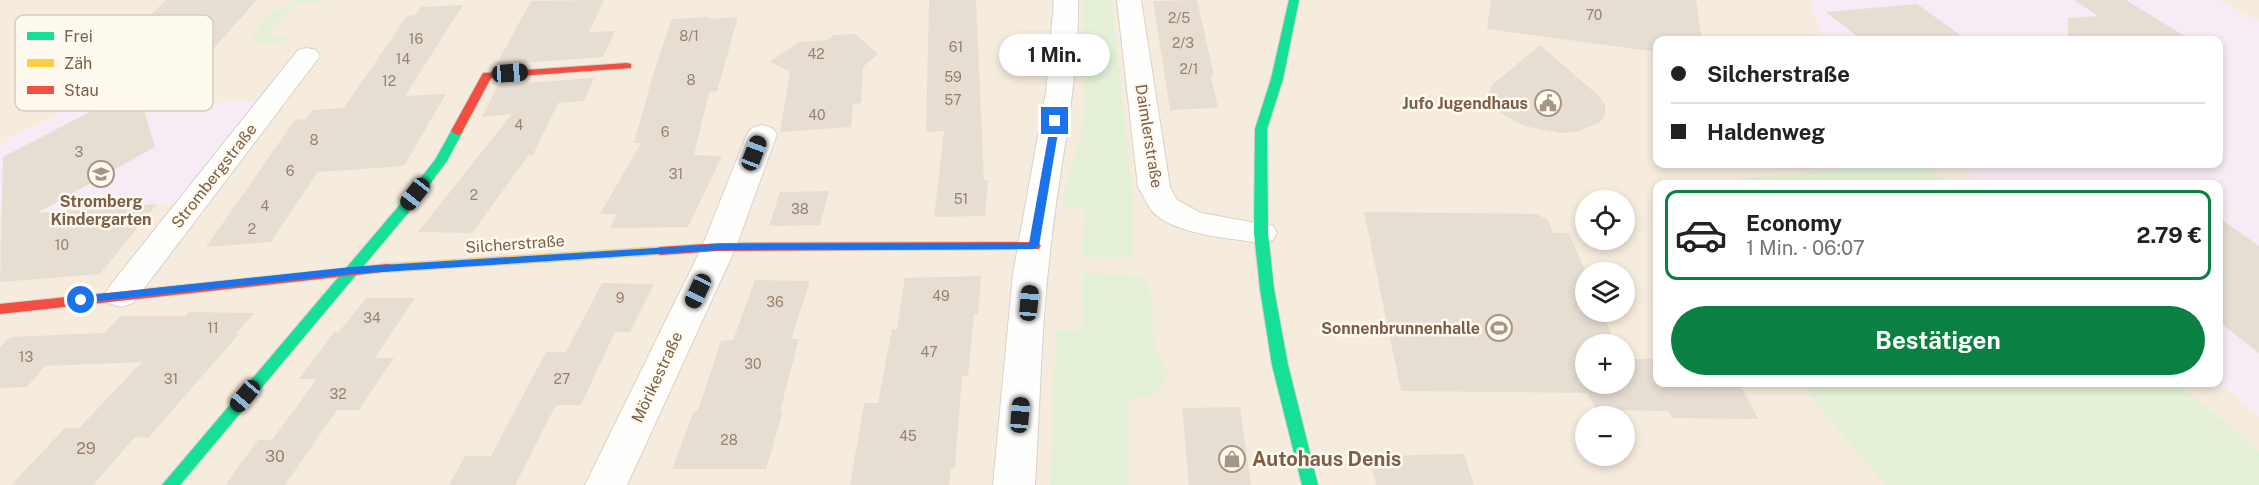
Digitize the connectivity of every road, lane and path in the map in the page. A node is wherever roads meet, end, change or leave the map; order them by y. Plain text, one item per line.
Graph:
1 (1066, 0) edge
2 (1129, 0) edge
3 (1294, 0) edge
4 (307, 56) dead end
5 (627, 66) dead end
6 (762, 135) dead end
7 (1261, 233) junction
8 (1034, 246) junction
9 (719, 247) junction
10 (351, 270) junction
11 (121, 295) junction
12 (0, 309) edge
13 (170, 485) edge
14 (606, 485) edge
15 (1014, 485) edge
16 (1310, 485) edge

1 - 8 street
2 - 7 street, Daimlerstraße
3 - 7 street
4 - 11 street, Strombergstraße
5 - 10 street
6 - 9 street, Mörikestraße
7 - 16 street
8 - 9 street, Silcherstraße
8 - 15 street
9 - 10 street, Silcherstraße
9 - 14 street, Mörikestraße
10 - 11 street, Silcherstraße
10 - 13 street
11 - 12 street, Silcherstraße

